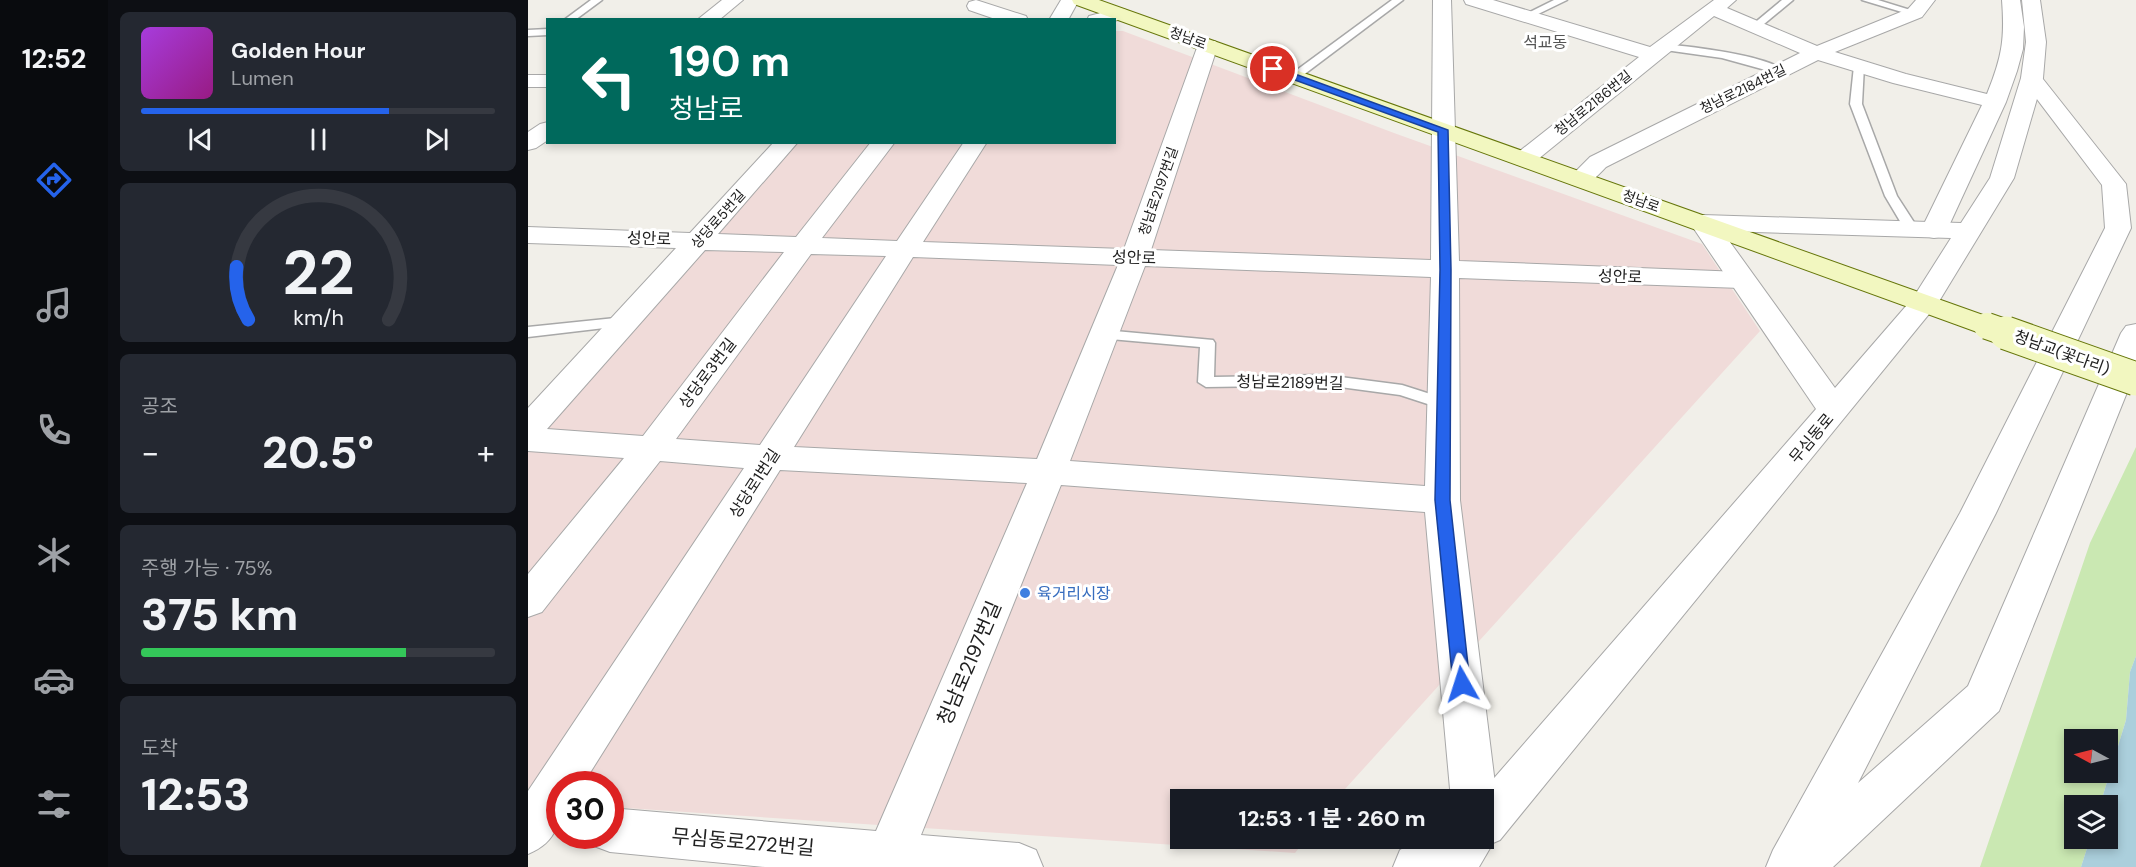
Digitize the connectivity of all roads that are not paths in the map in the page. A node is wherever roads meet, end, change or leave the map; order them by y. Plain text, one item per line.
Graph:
1 (597, 0) edge
2 (734, 0) edge
3 (1070, 0) edge
4 (1081, 0) edge
5 (1398, 0) edge
6 (1442, 0) edge
7 (1473, 0) edge
8 (1562, 0) edge
9 (1788, 0) edge
10 (1867, 0) edge
11 (2011, 0) edge
12 (2031, 0) edge
13 (1720, 4) edge
14 (1124, 7) edge
15 (1920, 7) edge
16 (979, 10) edge
17 (1527, 16) junction
18 (571, 18) edge
19 (709, 18) edge
20 (1011, 18) edge
21 (1060, 18) edge
22 (1100, 18) edge
23 (1755, 27) junction
24 (546, 32) edge
25 (528, 33) edge
26 (1208, 45) junction
27 (1658, 51) junction
28 (1816, 53) junction
29 (1859, 66) junction
30 (1780, 71) junction
31 (1294, 77) junction
32 (2032, 78) junction
33 (528, 81) edge
34 (546, 81) edge
35 (1995, 102) junction
36 (546, 130) edge
37 (1443, 130) junction
38 (528, 143) edge
39 (785, 144) edge
40 (882, 144) edge
41 (975, 144) edge
42 (1524, 159) junction
43 (1580, 179) junction
44 (1702, 223) junction
45 (1923, 230) junction
46 (1968, 231) junction
47 (528, 235) edge
48 (699, 240) junction
49 (804, 244) junction
50 (906, 248) junction
51 (1135, 257) junction
52 (1446, 270) junction
53 (1741, 280) junction
54 (1924, 303) junction
55 (625, 321) junction
56 (1987, 326) joint
57 (528, 332) edge
58 (2136, 333) edge
59 (1104, 335) junction
60 (2136, 379) edge
61 (1443, 404) junction
62 (1834, 410) junction
63 (528, 429) edge
64 (528, 439) edge
65 (651, 448) junction
66 (771, 458) junction
67 (1049, 472) junction
68 (1442, 500) junction
69 (528, 601) edge
70 (1473, 789) edge
71 (1494, 812) edge
72 (537, 826) edge
73 (624, 832) edge
74 (1447, 849) edge
75 (1464, 849) edge
76 (886, 861) edge
77 (1019, 867) edge
78 (1417, 867) edge
79 (1451, 867) edge
80 (1790, 867) edge
81 (1798, 867) edge

1 - 18 lane
2 - 19 street
3 - 21 street
4 - 14 main road, 청남로
5 - 31 lane
6 - 37 street
7 - 17 street
8 - 17 lane
9 - 23 lane
10 - 15 lane, 청남로2184번길
11 - 35 street
12 - 32 street, 무심동로
13 - 23 street, 청남로2186번길
13 - 27 street, 청남로2186번길
14 - 22 street
14 - 26 main road, 청남로
15 - 28 street, 청남로2184번길
16 - 20 street
17 - 27 street
23 - 28 street, 청남로2186번길
24 - 25 lane
26 - 31 main road, 청남로
26 - 51 street, 청남로2197번길
27 - 30 lane
27 - 42 street, 청남로2186번길
28 - 29 street
28 - 30 street, 청남로2184번길
29 - 35 street
29 - 45 lane
30 - 43 street, 청남로2184번길
31 - 37 main road, 청남로
32 - 46 street, 무심동로
32 - 80 street
33 - 34 street
35 - 45 street
36 - 38 street
37 - 42 main road, 청남로
37 - 52 street
39 - 48 street, 상당로5번길
40 - 49 street, 상당로3번길
41 - 50 street, 상당로1번길
42 - 43 main road, 청남로
43 - 44 main road, 청남로
44 - 45 street
44 - 53 street
44 - 54 main road, 청남로
45 - 46 street
46 - 54 street, 무심동로
47 - 48 street, 성안로
48 - 49 street, 성안로
48 - 55 street, 상당로5번길
49 - 50 street, 성안로
49 - 65 street, 상당로3번길
50 - 51 street, 성안로
50 - 66 street, 상당로1번길
51 - 52 street, 성안로
51 - 59 street, 청남로2197번길
52 - 53 street, 성안로
52 - 61 street
53 - 62 street
54 - 56 main road, 청남로
54 - 62 street, 무심동로
55 - 57 lane
55 - 63 street, 상당로5번길
56 - 60 main road, 청남교(꽃다리), bridge
58 - 81 street
59 - 61 lane, 청남로2189번길
59 - 67 street, 청남로2197번길
61 - 68 street
62 - 71 street, 무심동로
64 - 65 street
65 - 66 street
65 - 69 street, 상당로3번길
66 - 67 street
66 - 72 street, 상당로1번길
67 - 68 street
67 - 76 street, 청남로2197번길
68 - 70 street
73 - 76 street, 무심동로272번길
74 - 78 street
75 - 79 street
76 - 77 street, 무심동로272번길

